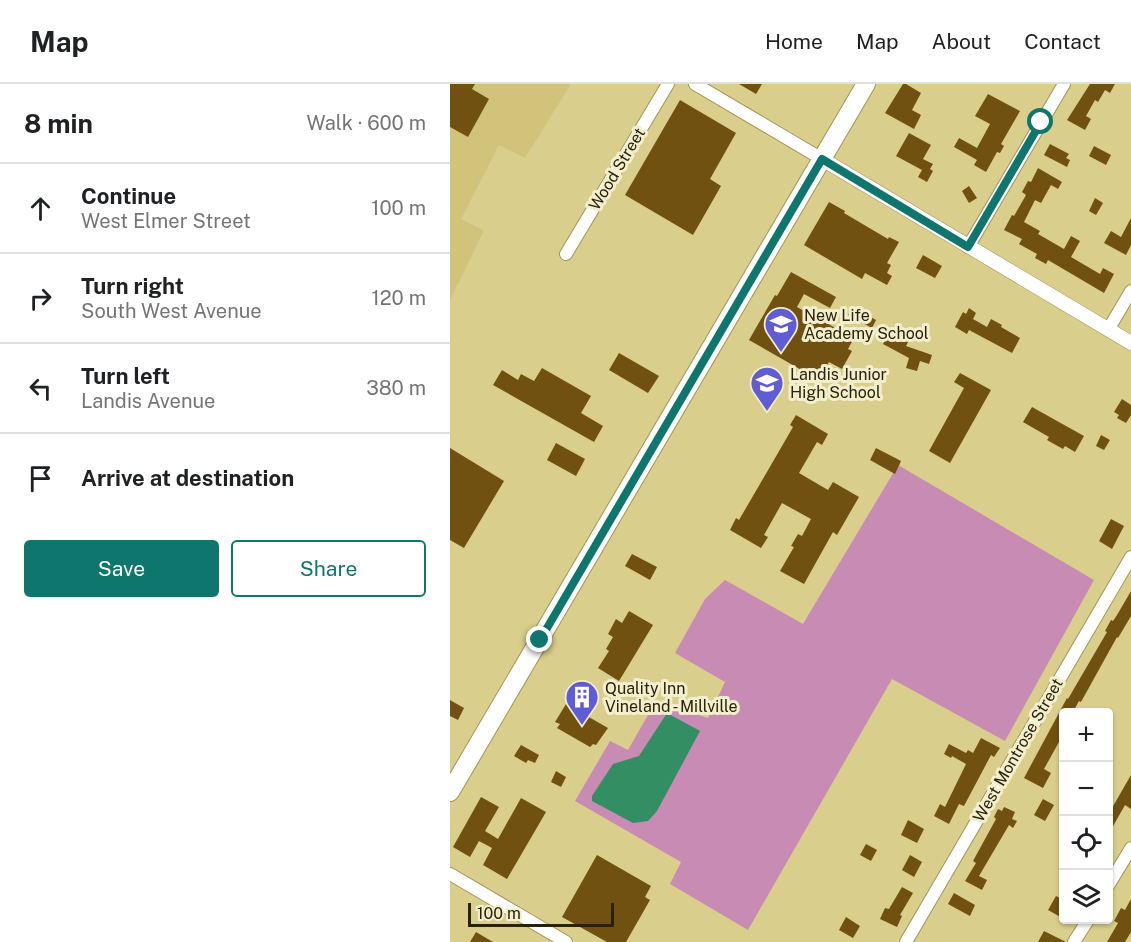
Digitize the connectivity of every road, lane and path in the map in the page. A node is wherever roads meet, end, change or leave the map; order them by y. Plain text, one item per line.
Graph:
1 (668, 84) edge
2 (694, 84) edge
3 (867, 84) edge
4 (1064, 84) edge
5 (822, 159) junction
6 (968, 247) junction
7 (566, 254) dead end
8 (1131, 291) edge
9 (1108, 330) junction
10 (1131, 343) edge
11 (1131, 558) edge
12 (450, 792) edge
13 (1131, 848) edge
14 (450, 874) edge
15 (1113, 878) edge
16 (1085, 924) edge
17 (566, 942) edge
18 (906, 942) edge
19 (1074, 942) edge

1 - 7 street, Wood Street
2 - 5 street
3 - 5 main road
4 - 6 street
5 - 6 street
5 - 12 main road
6 - 9 street
8 - 9 street
9 - 10 street
11 - 18 street, West Montrose Street
13 - 15 street
14 - 17 street
16 - 19 street

